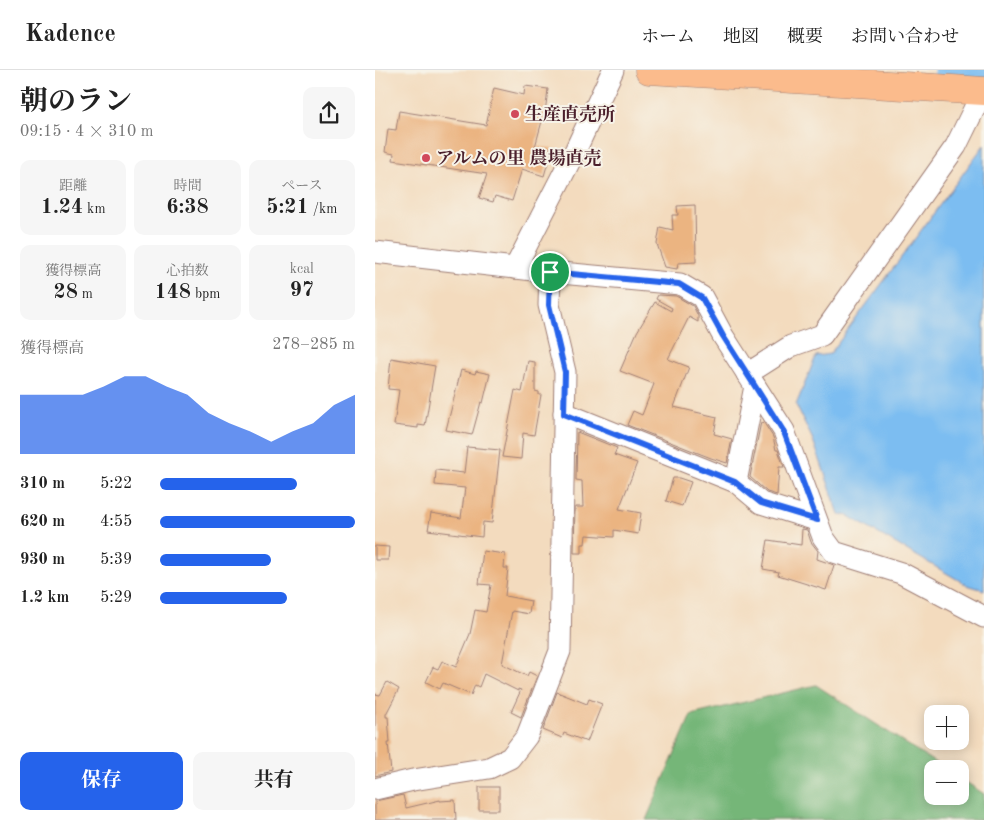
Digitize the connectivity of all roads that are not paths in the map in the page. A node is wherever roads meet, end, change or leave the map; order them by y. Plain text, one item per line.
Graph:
1 (613, 70) edge
2 (649, 70) edge
3 (983, 91) edge
4 (375, 252) edge
5 (515, 268) junction
6 (550, 272) junction
7 (751, 380) junction
8 (564, 414) junction
9 (735, 482) junction
10 (817, 520) junction
11 (984, 618) edge
12 (375, 789) edge

1 - 5 street
2 - 3 main road
3 - 7 street
4 - 5 street
5 - 6 street
6 - 7 street
6 - 8 street
7 - 9 street
7 - 10 street
8 - 9 street
8 - 12 street
9 - 10 street
10 - 11 street

